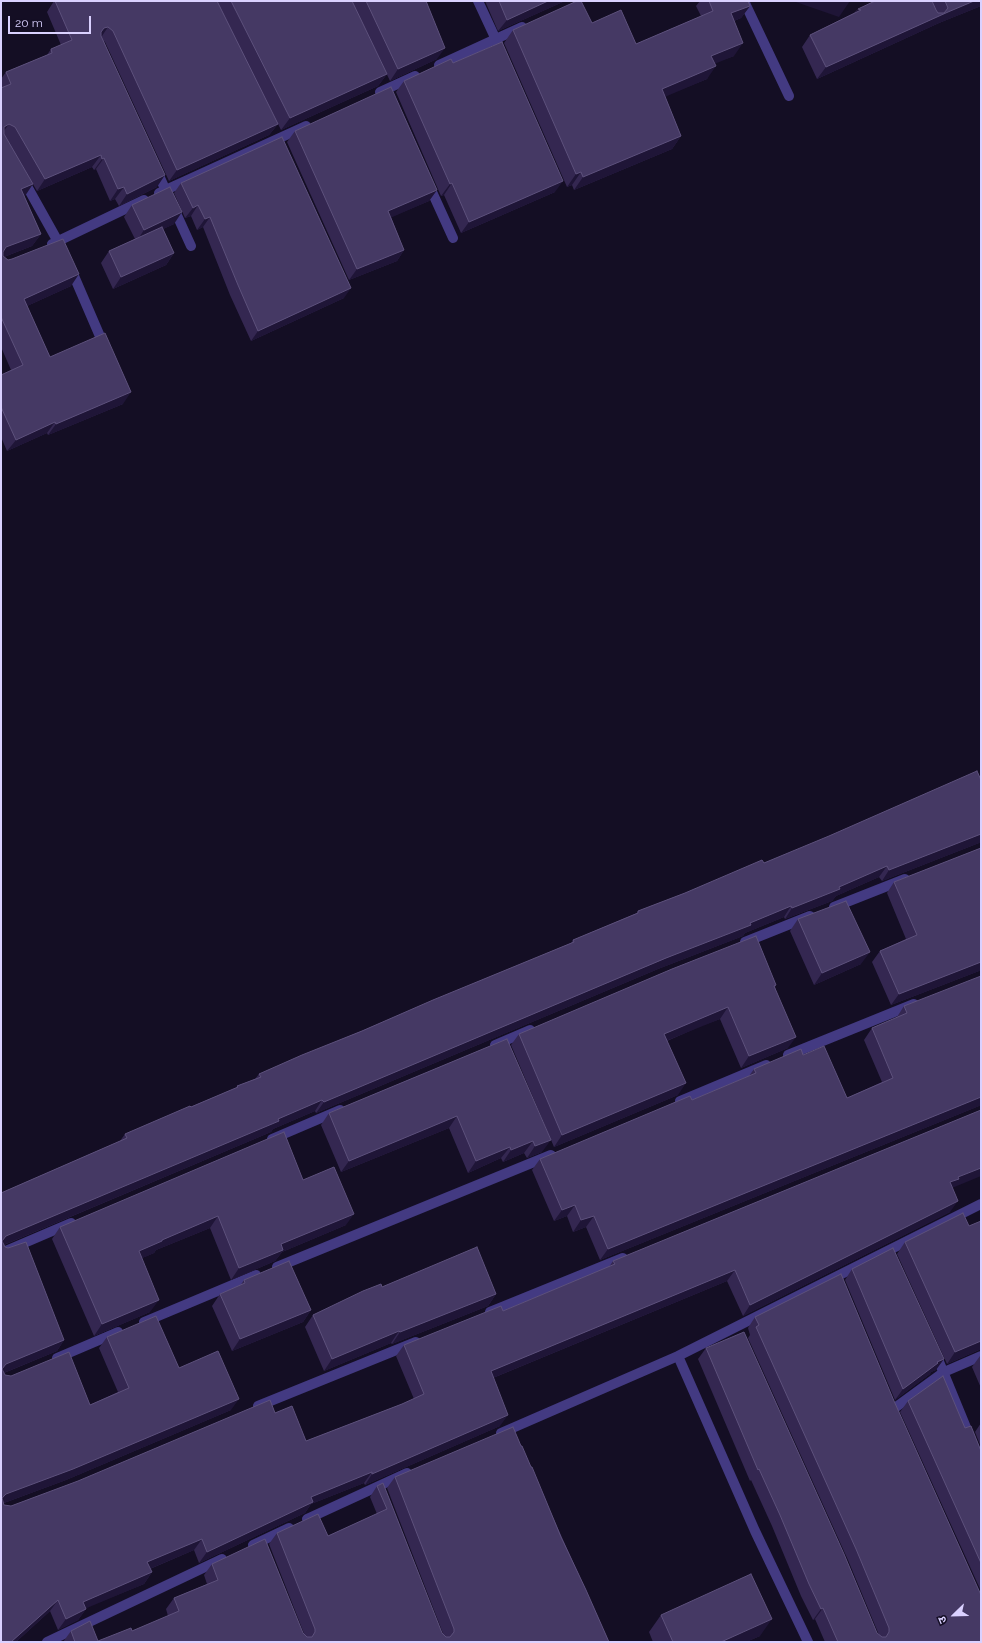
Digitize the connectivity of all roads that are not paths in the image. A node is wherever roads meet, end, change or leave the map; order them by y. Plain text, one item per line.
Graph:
1 (478, 1) edge
2 (744, 1) edge
3 (532, 23) edge
4 (496, 39) junction
5 (502, 54) edge
6 (372, 96) edge
7 (789, 96) dead end
8 (314, 122) edge
9 (152, 161) edge
10 (16, 168) edge
11 (424, 174) edge
12 (165, 190) junction
13 (453, 238) dead end
14 (59, 242) junction
15 (191, 246) dead end
16 (45, 247) edge
17 (108, 354) edge
18 (914, 875) edge
19 (735, 946) edge
20 (926, 999) edge
21 (538, 1027) edge
22 (487, 1048) edge
23 (674, 1103) edge
24 (350, 1106) edge
25 (263, 1142) edge
26 (552, 1151) edge
27 (981, 1204) edge
28 (81, 1219) edge
29 (1, 1253) edge
30 (634, 1254) edge
31 (483, 1315) edge
32 (425, 1338) edge
33 (931, 1343) edge
34 (678, 1356) junction
35 (981, 1356) edge
36 (45, 1363) edge
37 (944, 1372) junction
38 (250, 1409) edge
39 (892, 1410) edge
40 (489, 1438) edge
41 (981, 1464) edge
42 (416, 1469) edge
43 (47, 1642) edge
44 (808, 1642) edge

1 - 4 street
2 - 7 street
3 - 4 street
4 - 5 street
4 - 6 street
8 - 12 street
9 - 12 street
10 - 14 street
11 - 13 street
12 - 14 street
12 - 15 street
14 - 16 street
14 - 17 street
18 - 19 street
20 - 23 street
21 - 22 street
24 - 25 street
26 - 36 street
27 - 34 street
28 - 29 street
30 - 31 street
32 - 38 street
33 - 37 street
34 - 40 street
34 - 44 street
35 - 37 street
37 - 39 street
37 - 41 street
42 - 43 street

